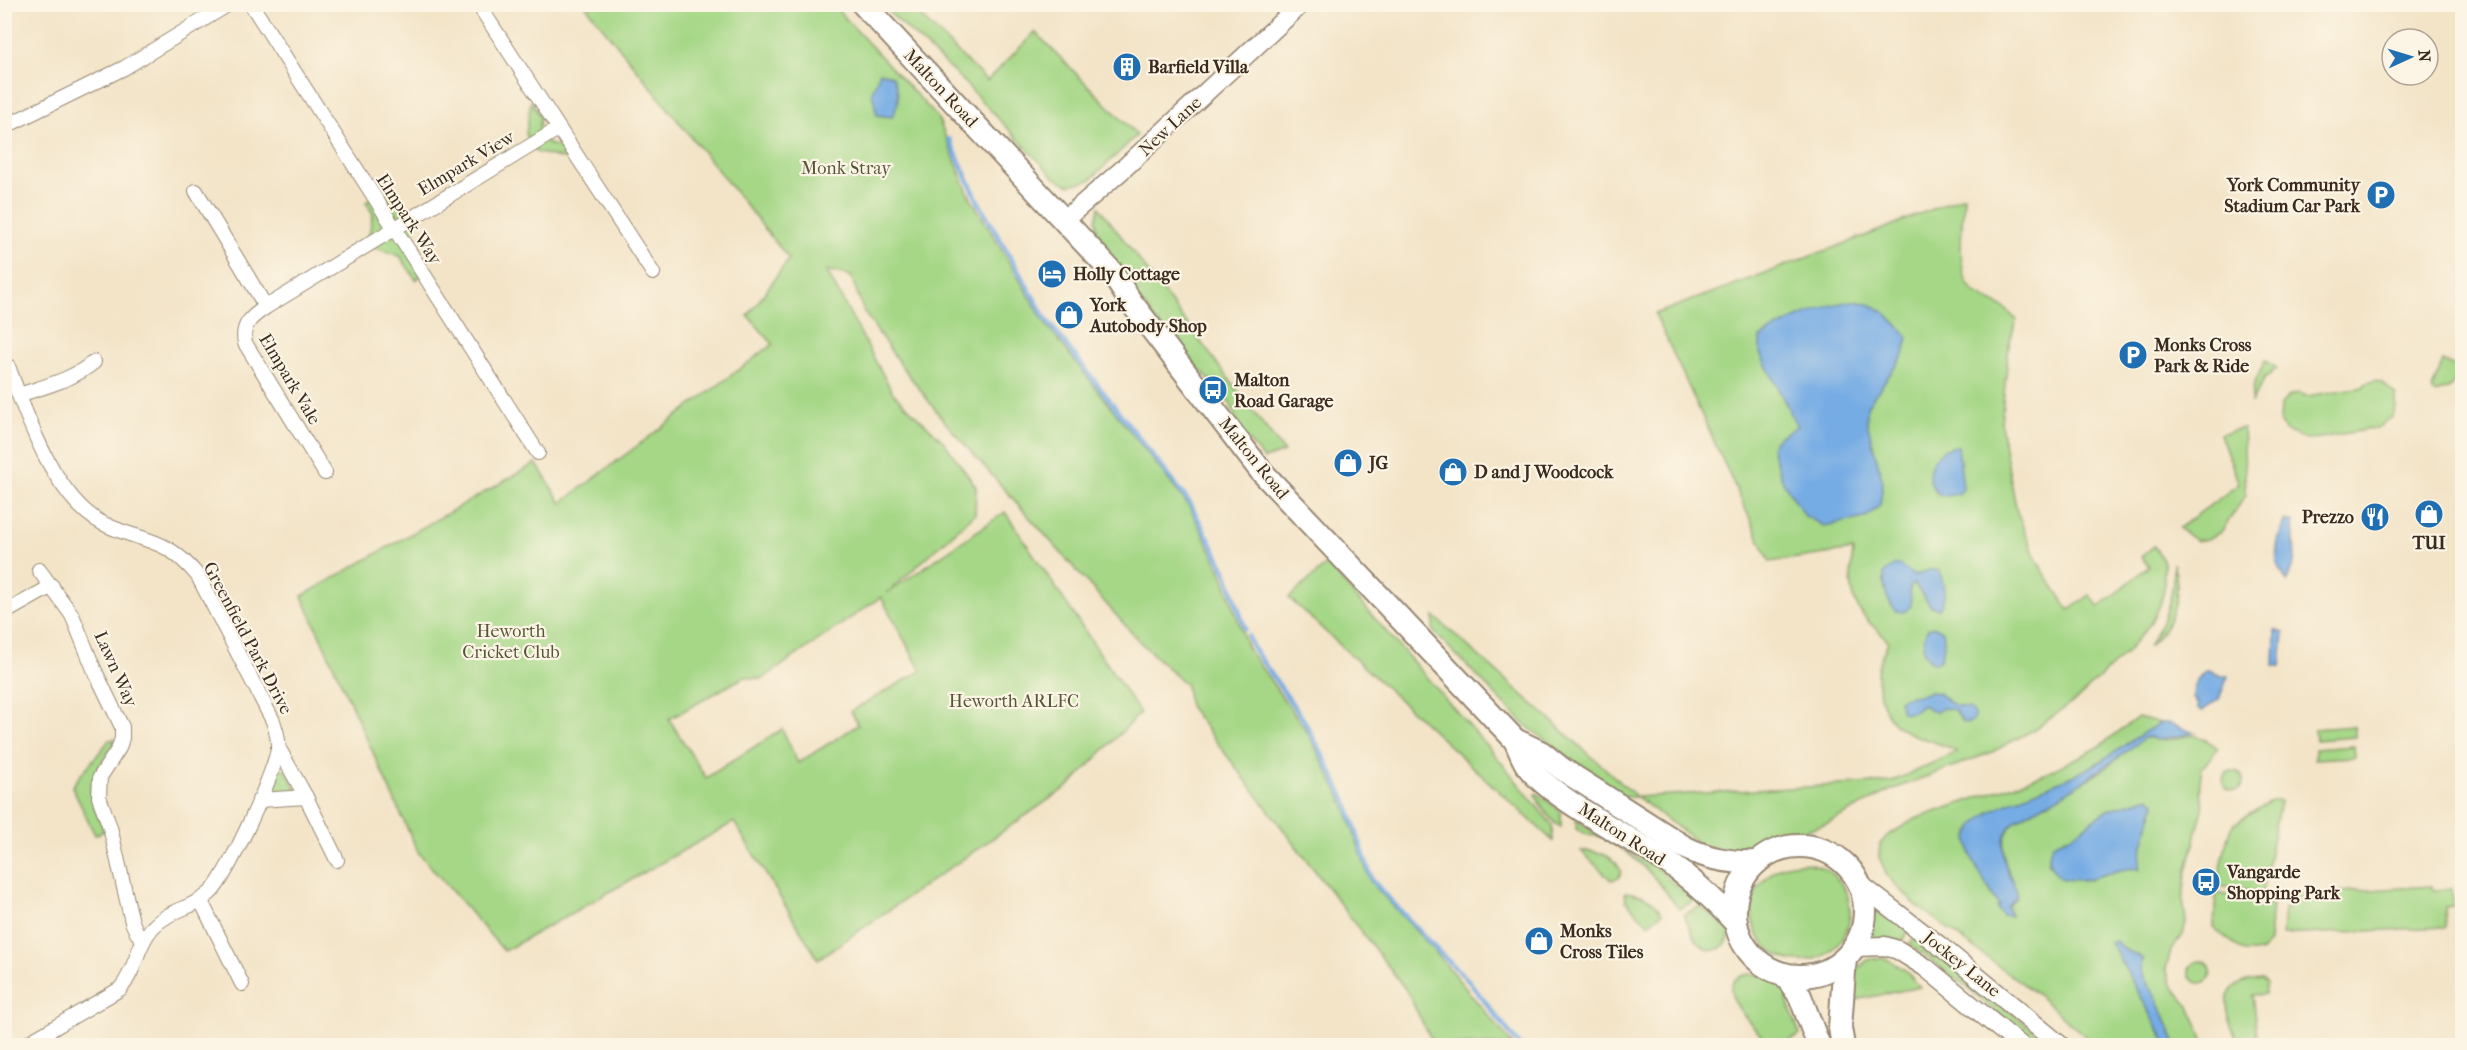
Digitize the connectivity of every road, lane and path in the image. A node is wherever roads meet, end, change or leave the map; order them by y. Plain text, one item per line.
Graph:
1 (229, 4) edge
2 (251, 4) edge
3 (478, 4) edge
4 (863, 4) edge
5 (1301, 4) edge
6 (4, 127) edge
7 (558, 129) junction
8 (196, 191) dead end
9 (1064, 220) junction
10 (393, 229) junction
11 (652, 273) dead end
12 (266, 307) junction
13 (94, 362) dead end
14 (8, 366) dead end
15 (19, 395) junction
16 (538, 453) dead end
17 (325, 472) dead end
18 (39, 570) dead end
19 (52, 586) junction
20 (4, 614) edge
21 (1515, 740) junction
22 (278, 747) junction
23 (306, 797) junction
24 (259, 800) junction
25 (338, 860) dead end
26 (1757, 862) junction
27 (1861, 885) junction
28 (201, 901) junction
29 (1736, 923) junction
30 (143, 939) junction
31 (1850, 952) junction
32 (1784, 974) junction
33 (242, 984) dead end
34 (23, 1046) edge
35 (1819, 1046) edge
36 (1843, 1046) edge
37 (2021, 1046) edge
38 (2061, 1046) edge

1 - 6 street
2 - 10 street, Elmpark Way
3 - 7 street
4 - 9 main road, Malton Road
5 - 9 street, New Lane
7 - 10 street, Elmpark View
7 - 11 street
8 - 12 street, Elmpark Vale
9 - 21 main road, Malton Road
10 - 12 street, Elmpark Vale
10 - 16 street, Elmpark Way
12 - 17 street, Elmpark Vale
13 - 15 street
14 - 15 street, Greenfield Park Drive
15 - 22 street, Greenfield Park Drive
18 - 19 street, Lawn Way
19 - 20 street
19 - 30 street, Lawn Way
21 - 26 main road, Malton Road
21 - 29 main road, Malton Road
22 - 23 street, Greenfield Park Drive
22 - 24 street
23 - 24 street
23 - 25 street, Greenfield Park Drive
24 - 28 street
26 - 27 main road
26 - 29 main road
27 - 31 main road
27 - 38 street, Jockey Lane
28 - 30 street
28 - 33 street
29 - 32 main road
30 - 34 street
31 - 32 main road
31 - 36 main road
31 - 37 street, Jockey Lane
32 - 35 main road

